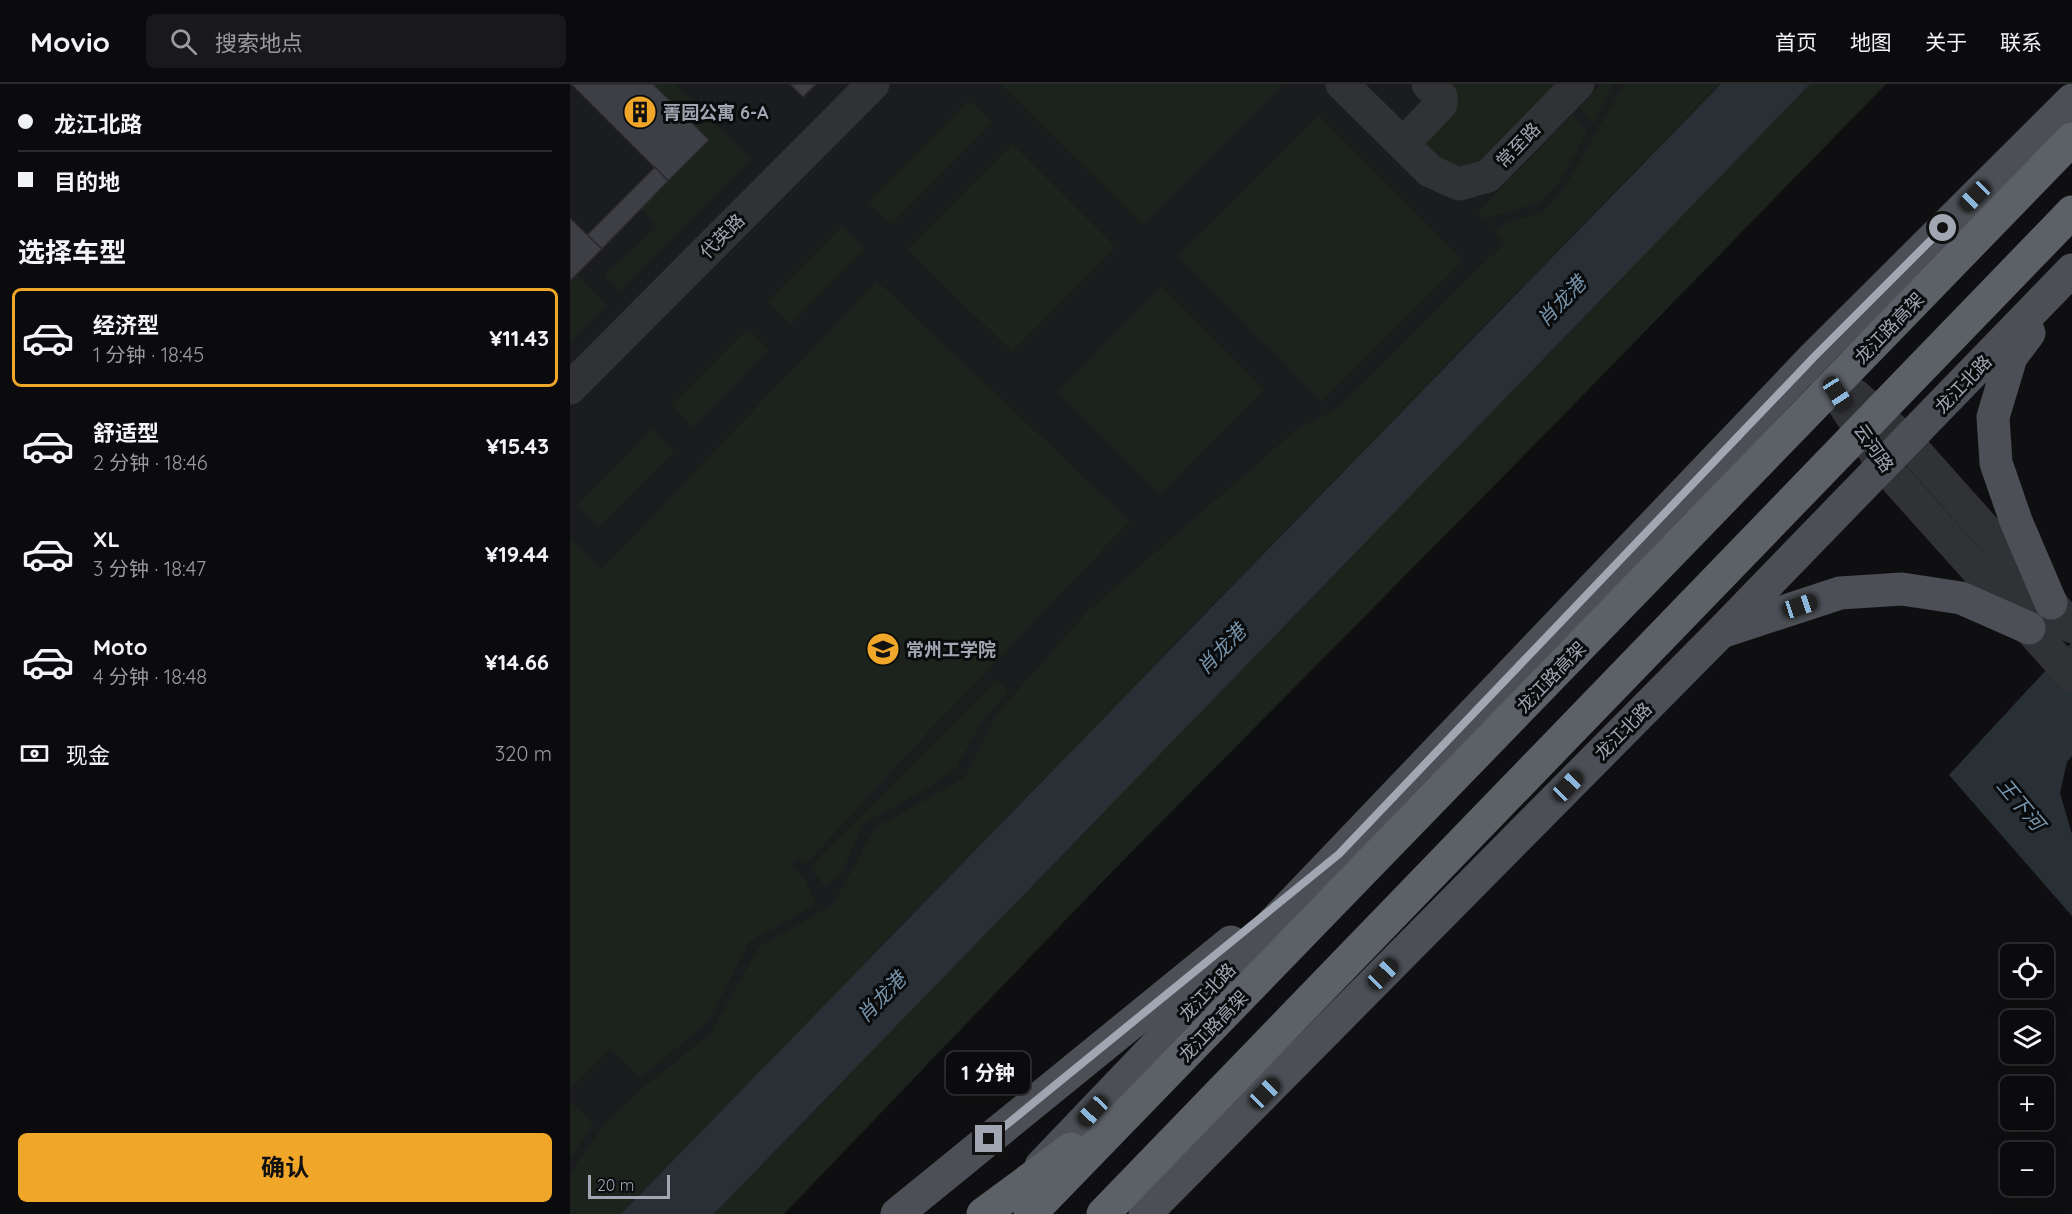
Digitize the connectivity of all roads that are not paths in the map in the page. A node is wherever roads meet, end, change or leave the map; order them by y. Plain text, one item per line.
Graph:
1 (873, 84) edge
2 (1342, 84) edge
3 (1428, 84) edge
4 (1578, 84) edge
5 (2072, 100) edge
6 (2072, 139) edge
7 (1403, 144) junction
8 (2072, 212) edge
9 (2072, 221) edge
10 (2018, 268) junction
11 (2072, 271) edge
12 (1814, 357) junction
13 (570, 388) edge
14 (1907, 442) junction
15 (1883, 465) junction
16 (2063, 617) edge
17 (1720, 633) junction
18 (2036, 635) junction
19 (2072, 676) edge
20 (1339, 854) junction
21 (1151, 1089) junction
22 (897, 1214) edge
23 (983, 1214) edge
24 (995, 1214) edge
25 (1030, 1214) edge
26 (1103, 1214) edge
27 (1145, 1214) edge

1 - 13 street, 代英路
2 - 7 street, 常至路
3 - 7 street
4 - 7 street, 常至路
5 - 12 main road, 龙江北路
6 - 21 highway, 龙江路高架
8 - 10 highway
9 - 10 highway
10 - 26 highway
11 - 14 main road, 龙江北路
11 - 16 main road
12 - 14 street, 云河路
12 - 15 street, 云河路
12 - 20 main road, 龙江北路
14 - 15 main road, 龙江北路
14 - 16 street, 云河路
15 - 17 main road, 龙江北路
15 - 18 street, 云河路
17 - 18 main road
17 - 27 main road, 龙江北路
18 - 19 street, 云河路
20 - 22 main road
20 - 24 main road, 龙江北路
21 - 23 highway
21 - 25 highway, 龙江路高架

